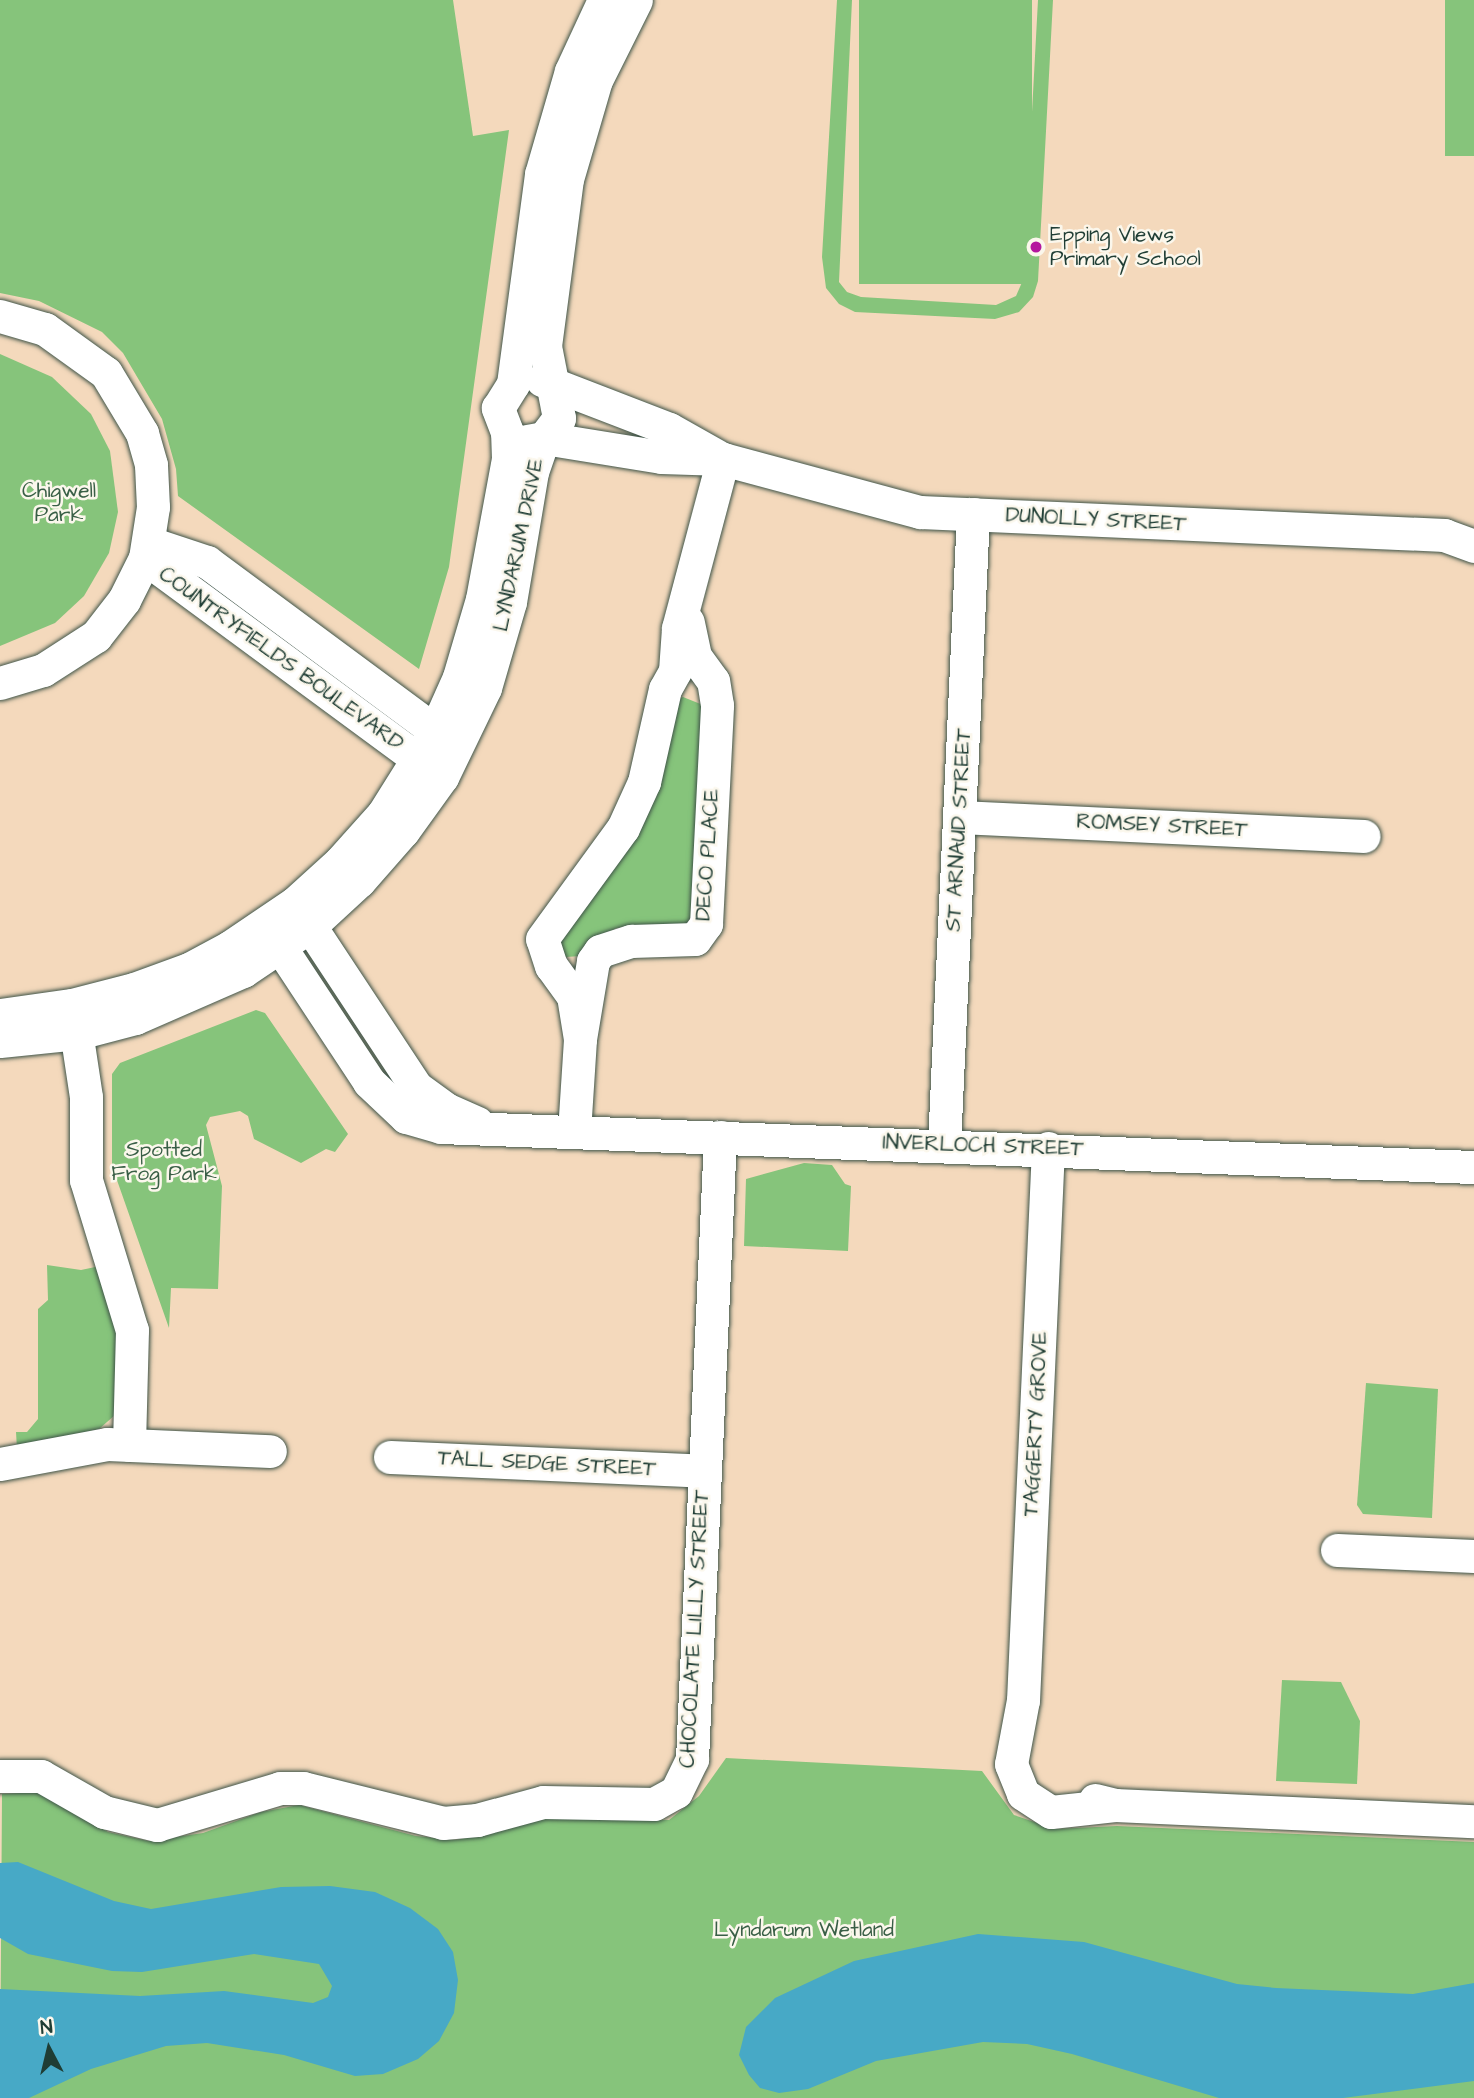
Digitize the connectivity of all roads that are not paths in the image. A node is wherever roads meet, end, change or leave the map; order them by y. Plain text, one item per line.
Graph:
1 (604, 0) edge
2 (636, 0) edge
3 (0, 316) edge
4 (513, 384) junction
5 (553, 388) junction
6 (507, 432) junction
7 (544, 438) junction
8 (723, 459) junction
9 (973, 514) junction
10 (1474, 546) edge
11 (147, 550) junction
12 (687, 605) junction
13 (0, 682) edge
14 (662, 702) junction
15 (718, 705) junction
16 (447, 739) junction
17 (430, 768) junction
18 (960, 817) junction
19 (1364, 836) dead end
20 (302, 914) junction
21 (273, 935) junction
22 (543, 952) junction
23 (596, 957) junction
24 (0, 1015) edge
25 (75, 1019) junction
26 (580, 1039) junction
27 (0, 1041) edge
28 (492, 1130) junction
29 (574, 1132) junction
30 (720, 1137) junction
31 (944, 1145) junction
32 (1048, 1149) junction
33 (1474, 1167) edge
34 (129, 1445) junction
35 (270, 1451) dead end
36 (390, 1457) dead end
37 (0, 1464) edge
38 (705, 1471) junction
39 (1336, 1550) dead end
40 (1474, 1556) edge
41 (0, 1776) edge
42 (1474, 1821) edge

1 - 4 street, LYNDARUM DRIVE
2 - 5 street, LYNDARUM DRIVE
3 - 11 street
4 - 5 street
4 - 6 street, LYNDARUM DRIVE
5 - 7 street, LYNDARUM DRIVE
5 - 8 street, DUNOLLY STREET
6 - 7 street
6 - 16 street, LYNDARUM DRIVE
7 - 8 street, DUNOLLY STREET
7 - 16 street, LYNDARUM DRIVE
8 - 9 street, DUNOLLY STREET
8 - 12 street, DECO PLACE
9 - 10 street, DUNOLLY STREET
9 - 18 street, ST ARNAUD STREET
11 - 13 street
11 - 16 street, COUNTRYFIELDS BOULEVARD
11 - 17 street, COUNTRYFIELDS BOULEVARD
12 - 14 street, DECO PLACE
12 - 15 street, DECO PLACE
14 - 15 street
14 - 22 street, DECO PLACE
15 - 23 street, DECO PLACE
16 - 17 street, LYNDARUM DRIVE
17 - 20 street, LYNDARUM DRIVE
18 - 19 street, ROMSEY STREET
18 - 31 street, ST ARNAUD STREET
20 - 21 street, LYNDARUM DRIVE
20 - 28 street, INVERLOCH STREET
21 - 25 street, LYNDARUM DRIVE
21 - 28 street, INVERLOCH STREET
22 - 23 street, DECO PLACE
22 - 26 street
23 - 26 street
24 - 25 street, LYNDARUM DRIVE
25 - 27 street, LYNDARUM DRIVE
25 - 34 street
26 - 29 street
28 - 29 street, INVERLOCH STREET
29 - 30 street, INVERLOCH STREET
30 - 31 street, INVERLOCH STREET
30 - 38 street, CHOCOLATE LILLY STREET
31 - 32 street, INVERLOCH STREET
32 - 33 street, INVERLOCH STREET
32 - 42 street, TAGGERTY GROVE
34 - 35 street
34 - 37 street
36 - 38 street, TALL SEDGE STREET
38 - 41 street, CHOCOLATE LILLY STREET
39 - 40 street

